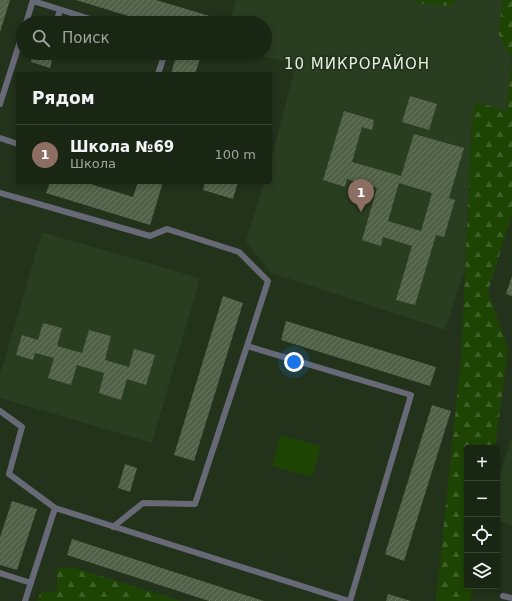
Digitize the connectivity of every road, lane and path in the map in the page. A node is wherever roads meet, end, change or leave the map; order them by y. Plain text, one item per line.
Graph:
1 (33, 1) edge
2 (60, 10) junction
3 (28, 16) edge
4 (58, 16) edge
5 (80, 16) edge
6 (16, 54) edge
7 (163, 60) edge
8 (159, 72) edge
9 (0, 104) edge
10 (0, 138) edge
11 (16, 143) edge
12 (0, 193) edge
13 (247, 346) junction
14 (0, 411) edge
15 (55, 508) junction
16 (113, 527) junction
17 (0, 573) edge
18 (31, 583) junction
19 (503, 596) dead end
20 (512, 598) edge
21 (25, 601) edge
22 (349, 601) edge

1 - 2 lane
1 - 3 lane
2 - 4 lane
2 - 5 lane
6 - 9 lane
7 - 8 lane
10 - 11 lane
12 - 13 lane
13 - 16 lane
13 - 22 lane
14 - 15 lane
15 - 16 lane
15 - 18 lane
16 - 22 lane
17 - 18 lane
18 - 21 lane
19 - 20 lane

